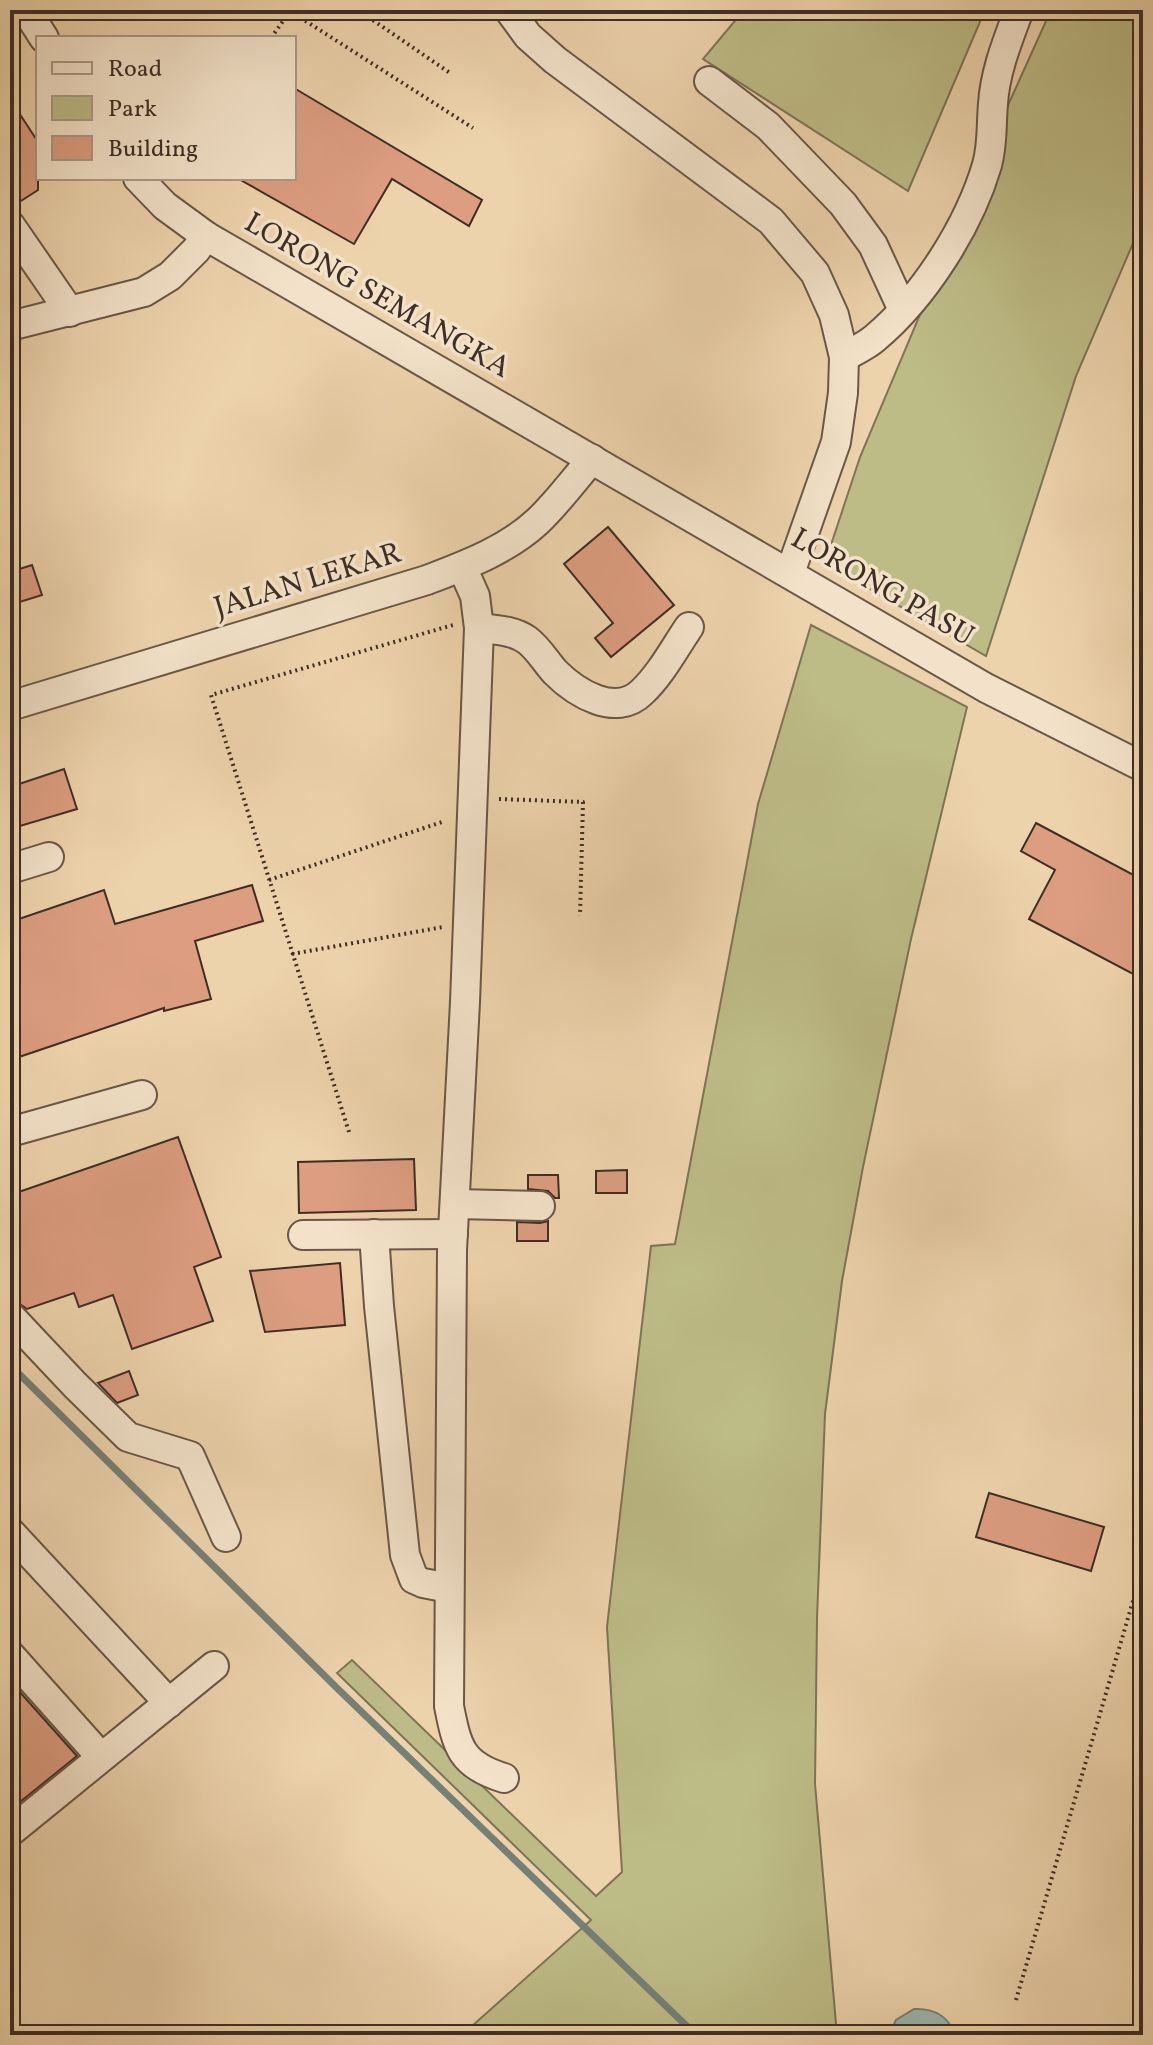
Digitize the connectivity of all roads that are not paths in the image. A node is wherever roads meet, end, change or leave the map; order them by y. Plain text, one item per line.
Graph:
1 (26, 10) edge
2 (509, 10) edge
3 (1019, 10) edge
4 (43, 36) edge
5 (709, 81) dead end
6 (140, 180) edge
7 (10, 225) edge
8 (206, 236) junction
9 (903, 310) junction
10 (70, 312) junction
11 (10, 326) edge
12 (844, 357) junction
13 (592, 459) junction
14 (462, 567) junction
15 (790, 573) junction
16 (689, 627) dead end
17 (479, 628) junction
18 (10, 706) edge
19 (1143, 767) edge
20 (49, 857) dead end
21 (10, 869) edge
22 (142, 1095) dead end
23 (10, 1132) edge
24 (455, 1204) junction
25 (540, 1206) dead end
26 (374, 1234) junction
27 (453, 1234) junction
28 (303, 1235) dead end
29 (10, 1316) edge
30 (10, 1532) edge
31 (226, 1537) dead end
32 (449, 1588) junction
33 (10, 1655) edge
34 (214, 1666) dead end
35 (169, 1703) junction
36 (101, 1757) junction
37 (504, 1778) dead end
38 (14, 1822) edge

1 - 4 street
2 - 12 street
3 - 9 street
5 - 9 street
6 - 8 street, LORONG SEMANGKA
7 - 10 street
8 - 10 street
8 - 13 street, LORONG SEMANGKA
9 - 12 street
10 - 11 street
12 - 15 street
13 - 14 street, JALAN LEKAR
13 - 15 street, LORONG PASU
14 - 17 street
14 - 18 street, JALAN LEKAR
15 - 19 street, LORONG PASU
16 - 17 street
17 - 24 street
20 - 21 street
22 - 23 street
24 - 25 street
24 - 27 street
26 - 27 street
26 - 28 street
26 - 32 street
27 - 32 street
29 - 31 street
30 - 35 street
32 - 37 street
33 - 36 street
34 - 35 street
35 - 36 street
36 - 38 street

